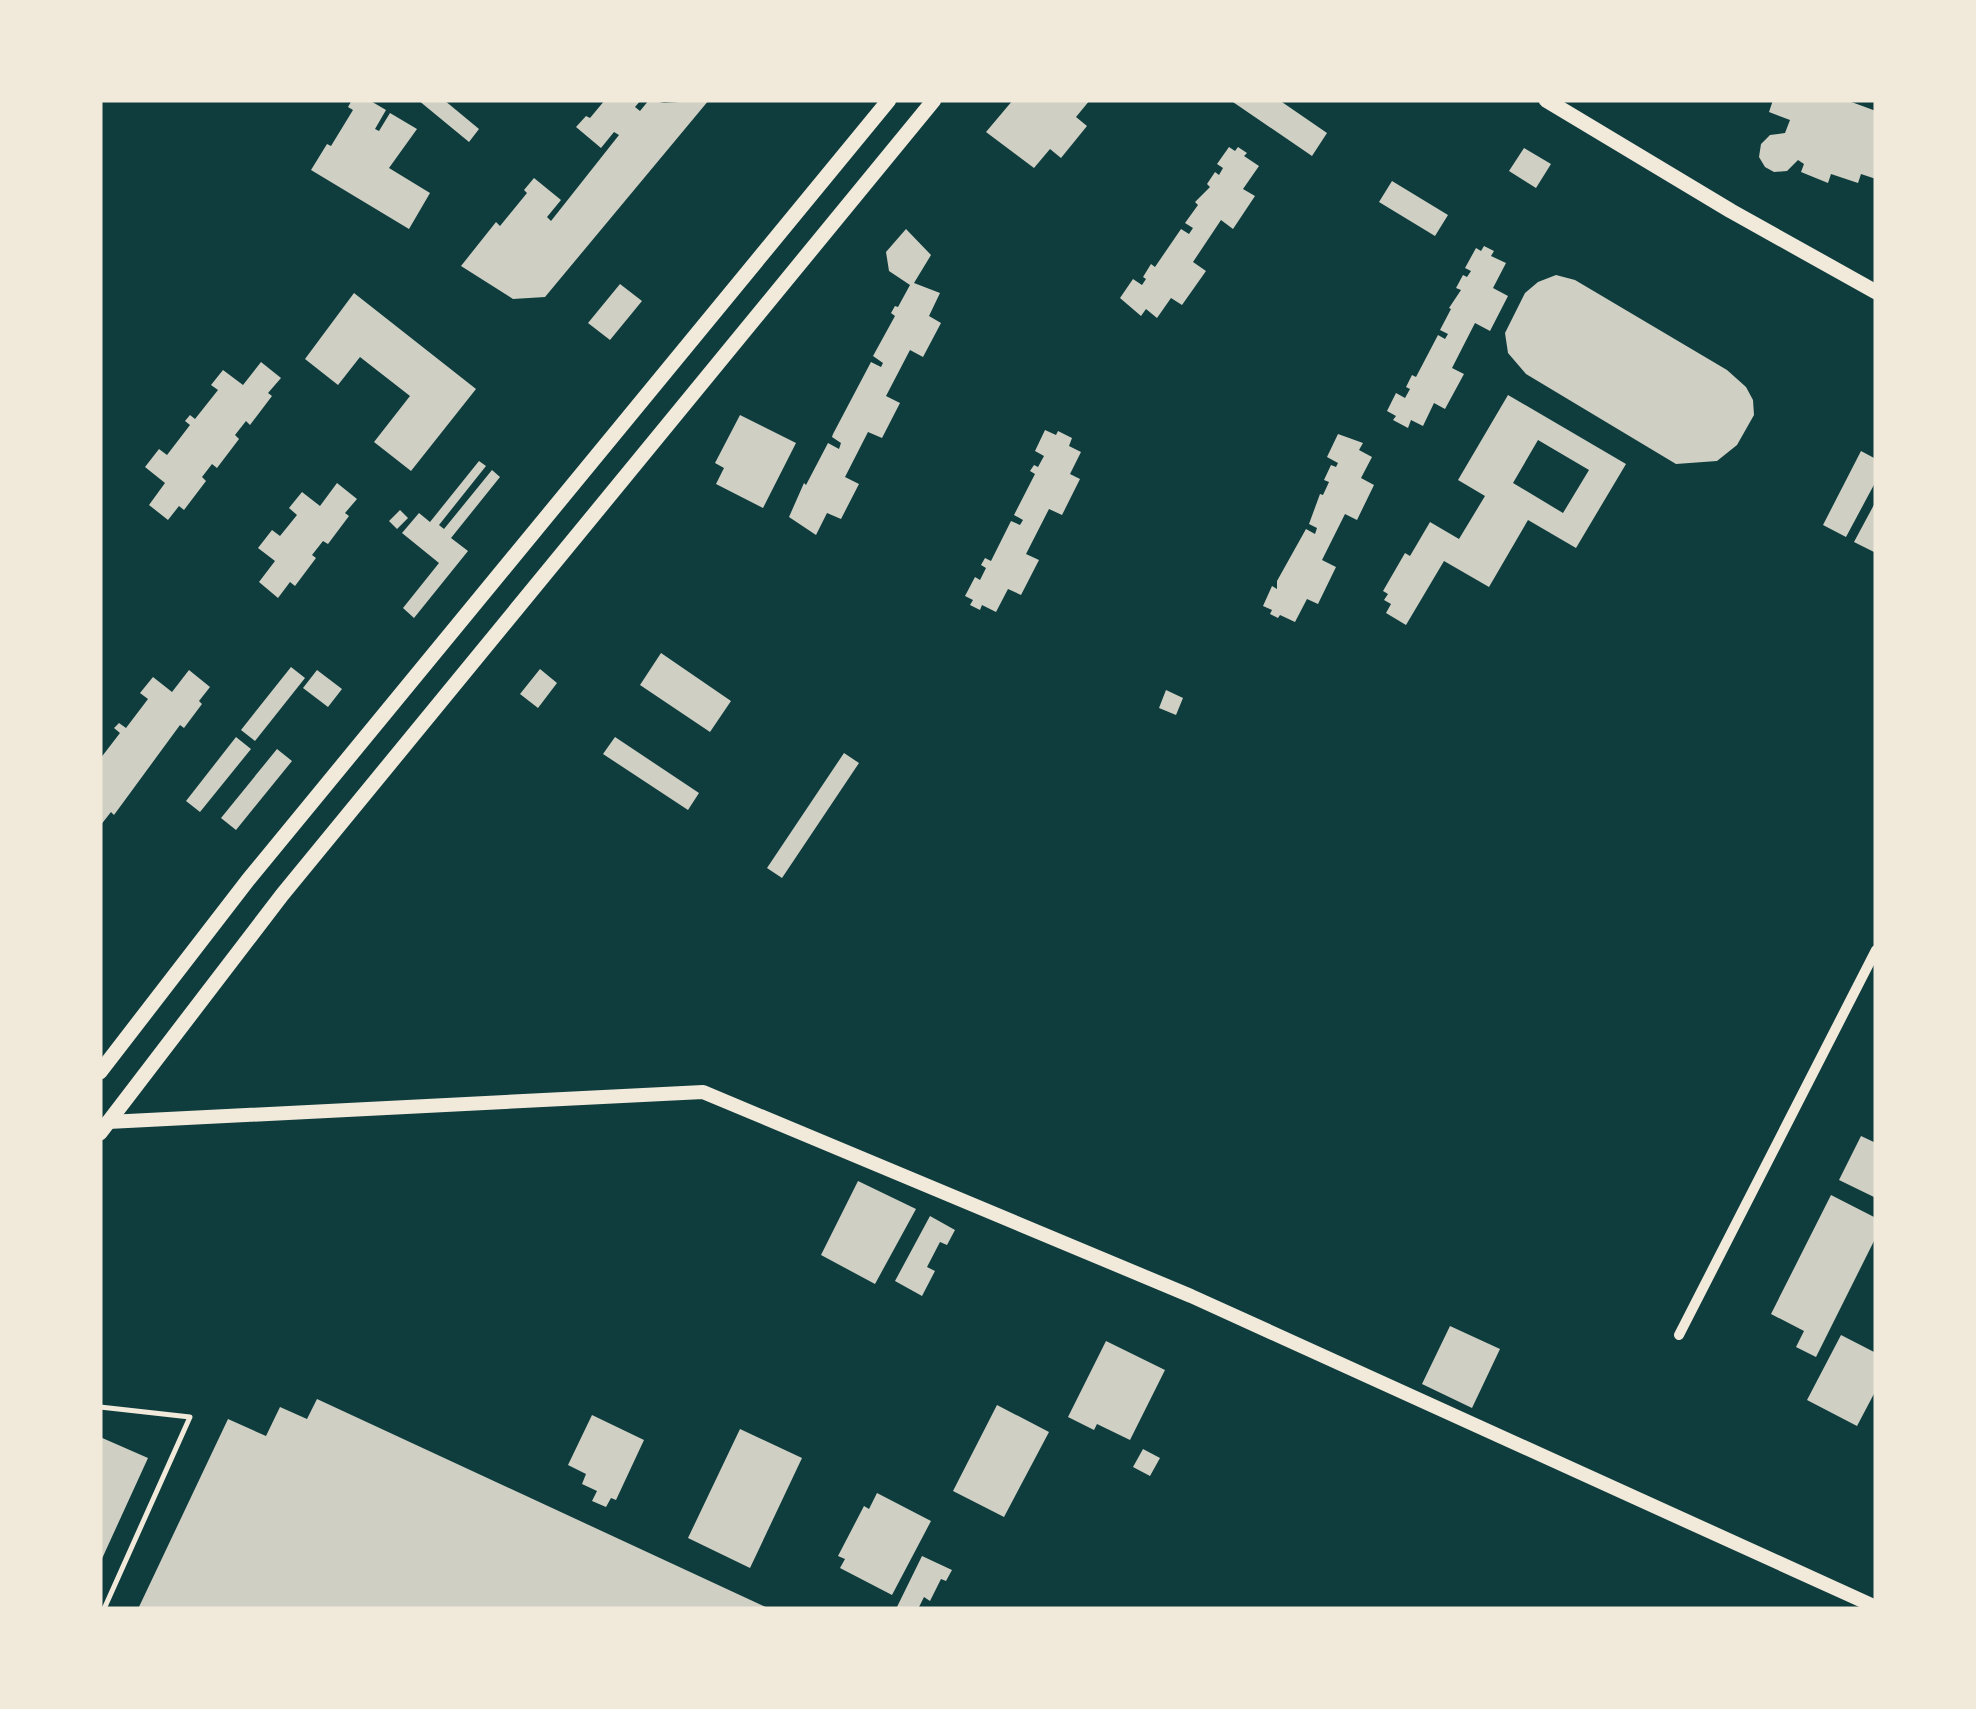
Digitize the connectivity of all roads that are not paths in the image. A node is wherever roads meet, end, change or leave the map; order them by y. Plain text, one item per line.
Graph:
1 (888, 100) edge
2 (934, 100) edge
3 (1546, 100) edge
4 (1876, 292) edge
5 (1876, 950) edge
6 (100, 1072) edge
7 (104, 1127) edge
8 (1679, 1335) dead end
9 (100, 1407) edge
10 (1876, 1607) edge
11 (104, 1609) edge

1 - 6 main road
2 - 7 main road
3 - 4 main road
5 - 8 street
7 - 10 street
9 - 11 lane

